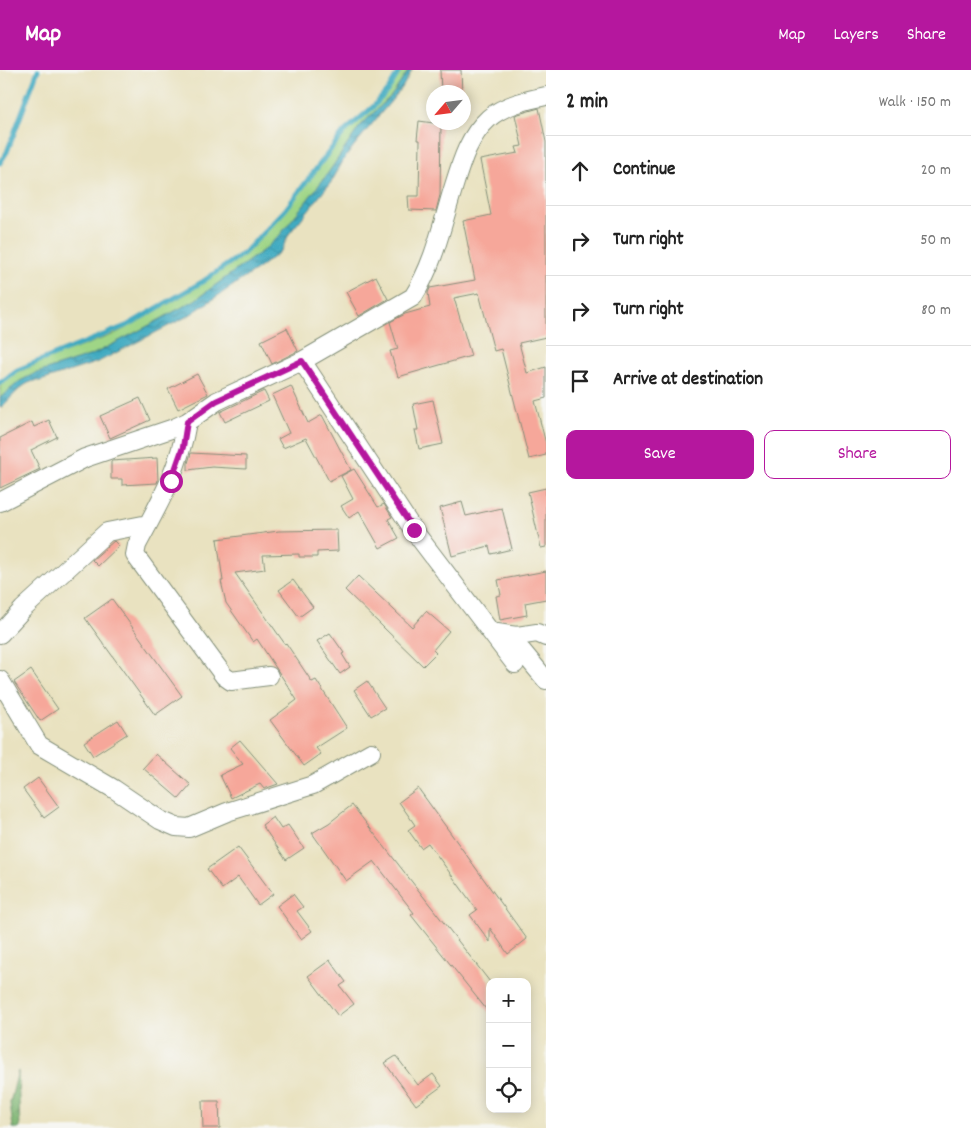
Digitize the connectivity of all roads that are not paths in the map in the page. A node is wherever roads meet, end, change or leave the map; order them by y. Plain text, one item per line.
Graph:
1 (546, 96) edge
2 (302, 361) junction
3 (187, 422) junction
4 (0, 502) edge
5 (148, 524) junction
6 (492, 632) junction
7 (0, 634) edge
8 (546, 637) edge
9 (516, 664) dead end
10 (269, 676) dead end
11 (0, 680) edge
12 (546, 680) edge
13 (371, 752) dead end

1 - 2 street
2 - 3 street
2 - 6 street
3 - 4 street
3 - 5 street
5 - 7 street
5 - 10 street
6 - 8 street
6 - 9 street
6 - 12 street
11 - 13 street

